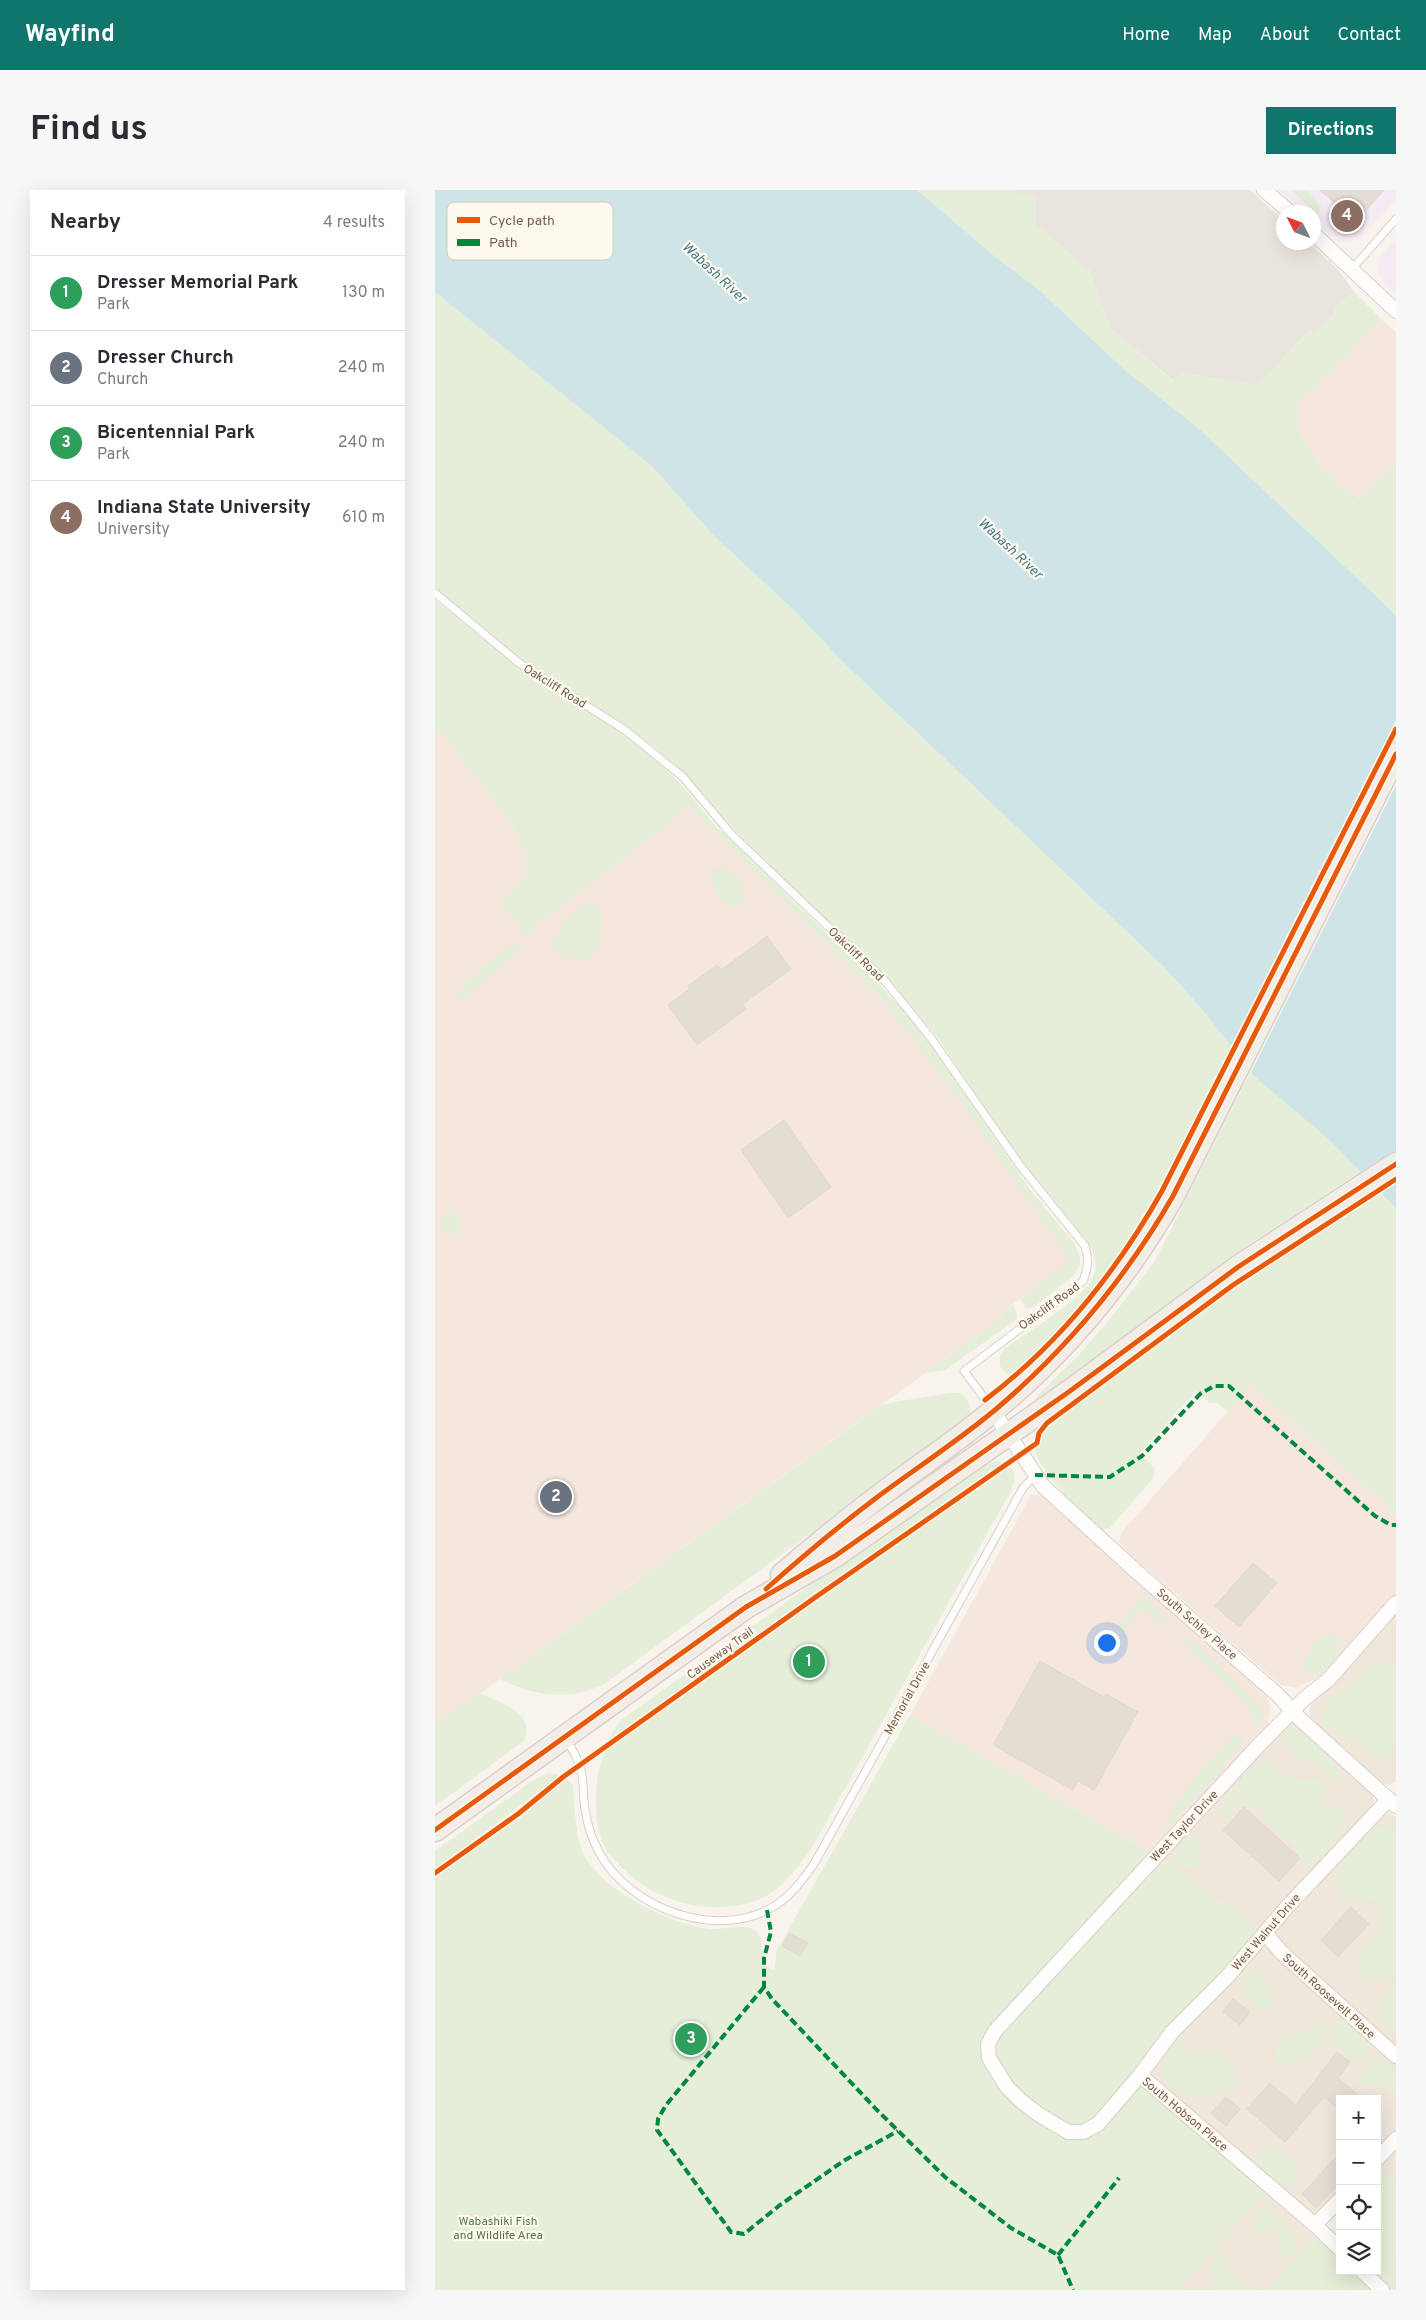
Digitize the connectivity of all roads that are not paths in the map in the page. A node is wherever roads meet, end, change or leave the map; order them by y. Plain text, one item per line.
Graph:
1 (1265, 190) edge
2 (1282, 205) edge
3 (1396, 219) edge
4 (1321, 240) edge
5 (1352, 269) junction
6 (1396, 311) edge
7 (435, 593) edge
8 (1396, 754) edge
9 (1396, 1164) edge
10 (993, 1411) junction
11 (1009, 1435) junction
12 (1035, 1475) junction
13 (1396, 1603) edge
14 (746, 1607) junction
15 (1293, 1711) junction
16 (564, 1737) junction
17 (1394, 1798) edge
18 (435, 1830) edge
19 (1265, 1933) junction
20 (1396, 2056) edge
21 (989, 2058) joint
22 (1140, 2075) junction
23 (1396, 2140) edge
24 (1381, 2155) edge
25 (1336, 2203) edge
26 (1315, 2225) junction
27 (1336, 2246) edge
28 (1366, 2275) edge
29 (1382, 2290) edge

1 - 2 street
3 - 5 lane
4 - 5 street
5 - 6 street
7 - 10 lane, Oakcliff Road
8 - 10 main road
9 - 11 main road
10 - 11 street, South Schley Place
10 - 14 main road
11 - 12 street, South Schley Place
11 - 14 main road
12 - 15 street, South Schley Place
12 - 16 lane, Memorial Drive
13 - 15 street, West Taylor Drive
14 - 16 main road
15 - 17 street, South Schley Place
15 - 21 street, West Taylor Drive
16 - 18 main road
17 - 19 street, West Walnut Drive
19 - 20 street, South Roosevelt Place
19 - 22 street, West Walnut Drive
21 - 22 street, South Hobson Place
22 - 26 street, South Hobson Place
23 - 24 street
25 - 26 street
26 - 27 street, South Hobson Place
28 - 29 street

